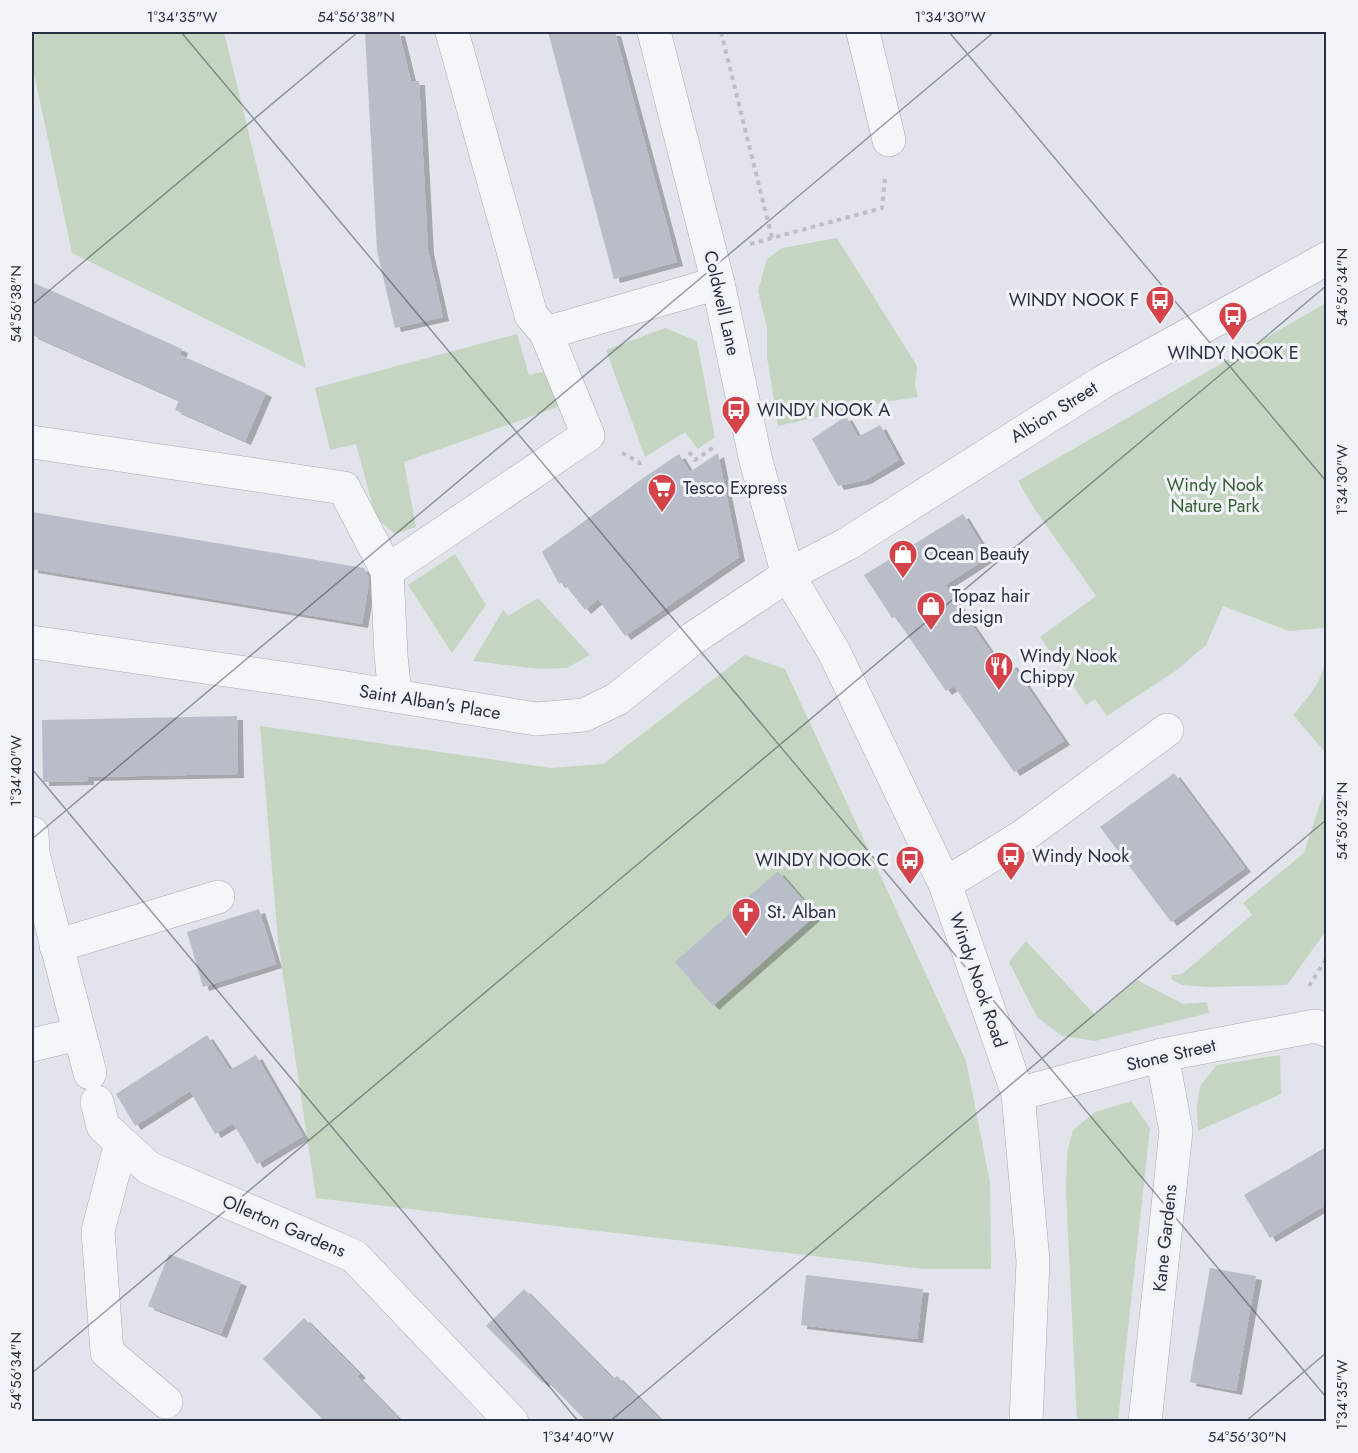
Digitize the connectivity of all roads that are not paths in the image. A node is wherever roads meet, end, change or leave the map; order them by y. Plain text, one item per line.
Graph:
1 (453, 32) edge
2 (654, 32) edge
3 (863, 32) edge
4 (889, 140) road end
5 (1326, 259) edge
6 (715, 269) junction
7 (546, 333) junction
8 (32, 442) edge
9 (387, 571) junction
10 (788, 575) junction
11 (32, 642) edge
12 (396, 696) junction
13 (1167, 730) dead end
14 (32, 833) edge
15 (945, 884) junction
16 (218, 897) dead end
17 (56, 946) junction
18 (1326, 1030) edge
19 (78, 1034) junction
20 (32, 1045) edge
21 (1162, 1055) junction
22 (1018, 1094) junction
23 (121, 1143) junction
24 (166, 1402) dead end
25 (512, 1422) edge
26 (1026, 1422) edge
27 (1145, 1422) edge

1 - 7 street
2 - 6 street, Coldwell Lane
3 - 4 street
5 - 10 street, Albion Street
6 - 7 street
6 - 10 street, Coldwell Lane
7 - 9 street
8 - 9 street
9 - 12 street
10 - 12 street, Saint Alban's Place
10 - 15 street, Windy Nook Road
11 - 12 street, Saint Alban's Place
13 - 15 street
14 - 17 street, Ollerton Gardens
15 - 22 street, Windy Nook Road
16 - 17 street
17 - 19 street, Ollerton Gardens
18 - 21 street, Stone Street
19 - 20 street
19 - 23 street, Ollerton Gardens
21 - 22 street, Stone Street
21 - 27 street, Kane Gardens
22 - 26 street, Windy Nook Road
23 - 24 street
23 - 25 street, Ollerton Gardens

